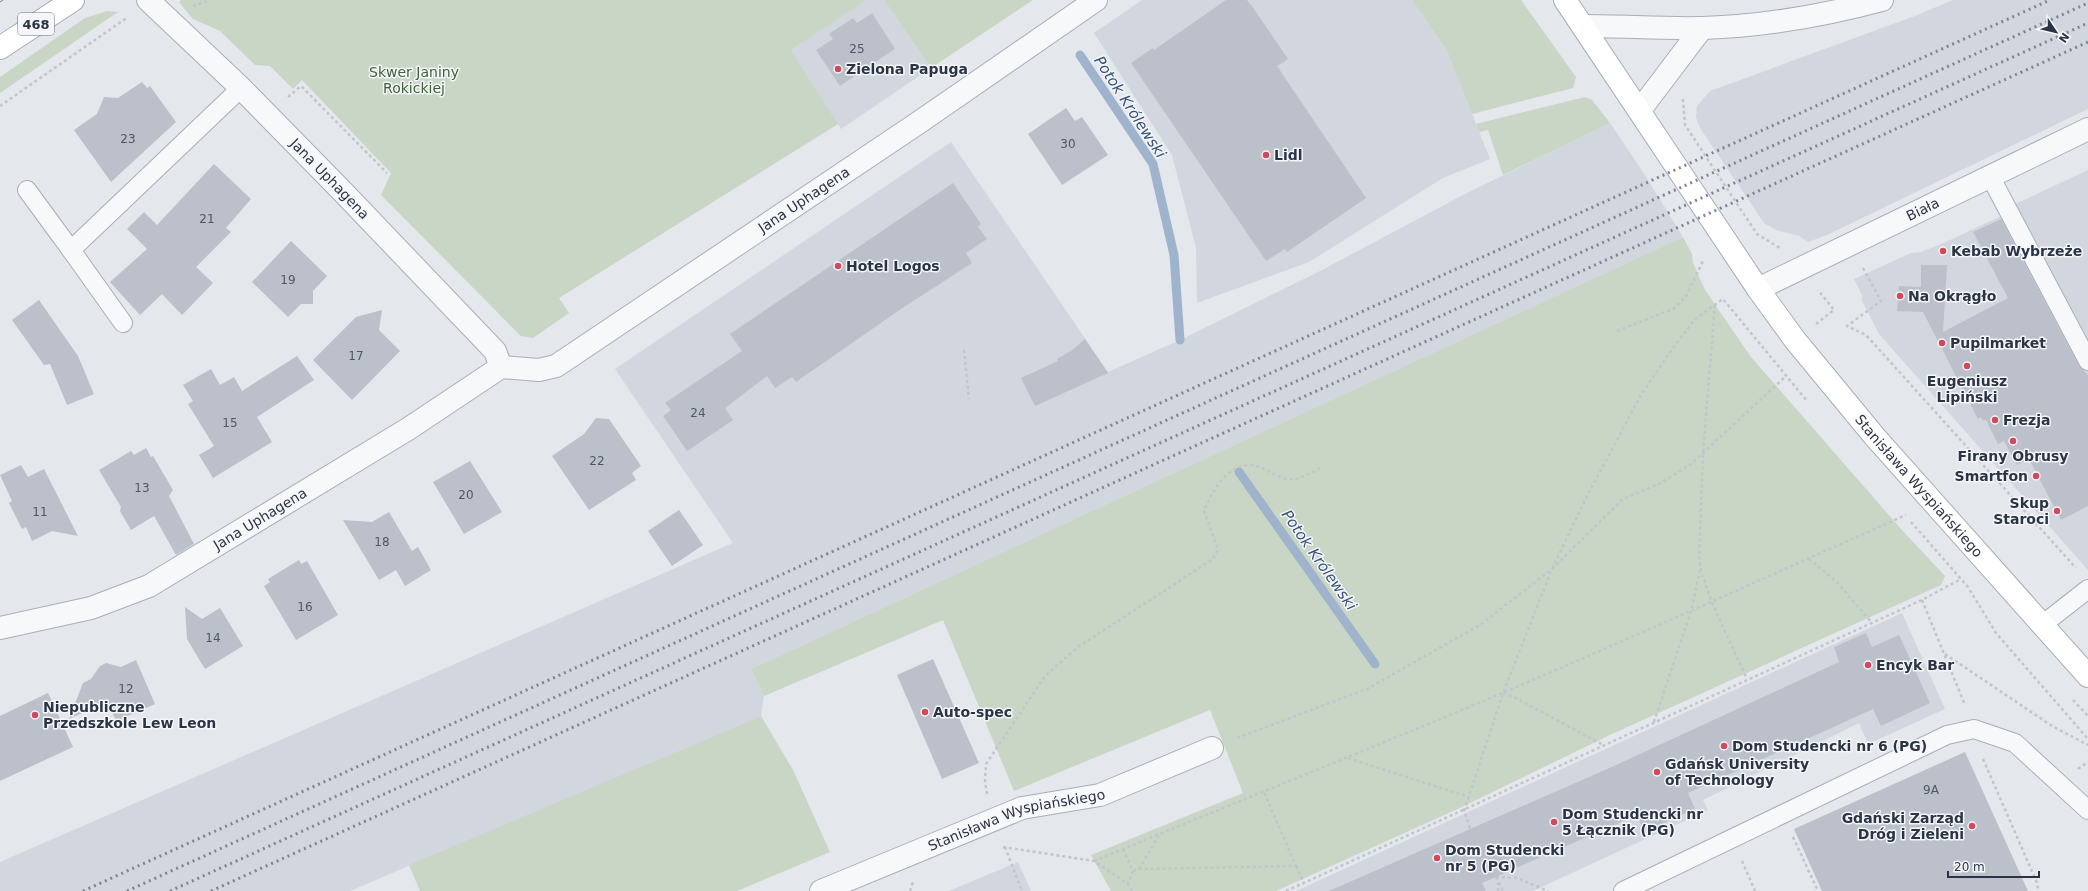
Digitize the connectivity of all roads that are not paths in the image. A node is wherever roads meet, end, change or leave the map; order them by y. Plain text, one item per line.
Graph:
1 (73, 0) edge
2 (1096, 0) edge
3 (1565, 0) edge
4 (1882, 0) edge
5 (149, 1) edge
6 (1826, 7) edge
7 (1584, 26) junction
8 (1702, 28) junction
9 (0, 48) edge
10 (241, 88) junction
11 (1640, 110) junction
12 (2088, 129) edge
13 (1990, 176) junction
14 (27, 190) dead end
15 (71, 250) junction
16 (1758, 289) junction
17 (123, 323) dead end
18 (2088, 361) edge
19 (501, 367) junction
20 (2088, 589) edge
21 (2042, 625) junction
22 (0, 628) edge
23 (2088, 676) edge
24 (1212, 748) road end
25 (2088, 810) edge
26 (821, 891) edge
27 (1624, 891) edge

1 - 9 main road, 468
2 - 19 street, Jana Uphagena
3 - 7 main road, Stanisława Wyspiańskiego
4 - 6 street
5 - 10 street, Jana Uphagena
6 - 8 street
7 - 8 street
7 - 11 main road, Stanisława Wyspiańskiego
8 - 11 street
10 - 15 lane
10 - 19 street, Jana Uphagena
11 - 16 main road, Stanisława Wyspiańskiego
12 - 13 street, Biała
13 - 16 street, Biała
13 - 18 lane
14 - 15 lane
15 - 17 lane
16 - 21 main road, Stanisława Wyspiańskiego
19 - 22 street, Jana Uphagena
20 - 21 lane
21 - 23 main road, Stanisława Wyspiańskiego
24 - 26 street, Stanisława Wyspiańskiego
25 - 27 lane

